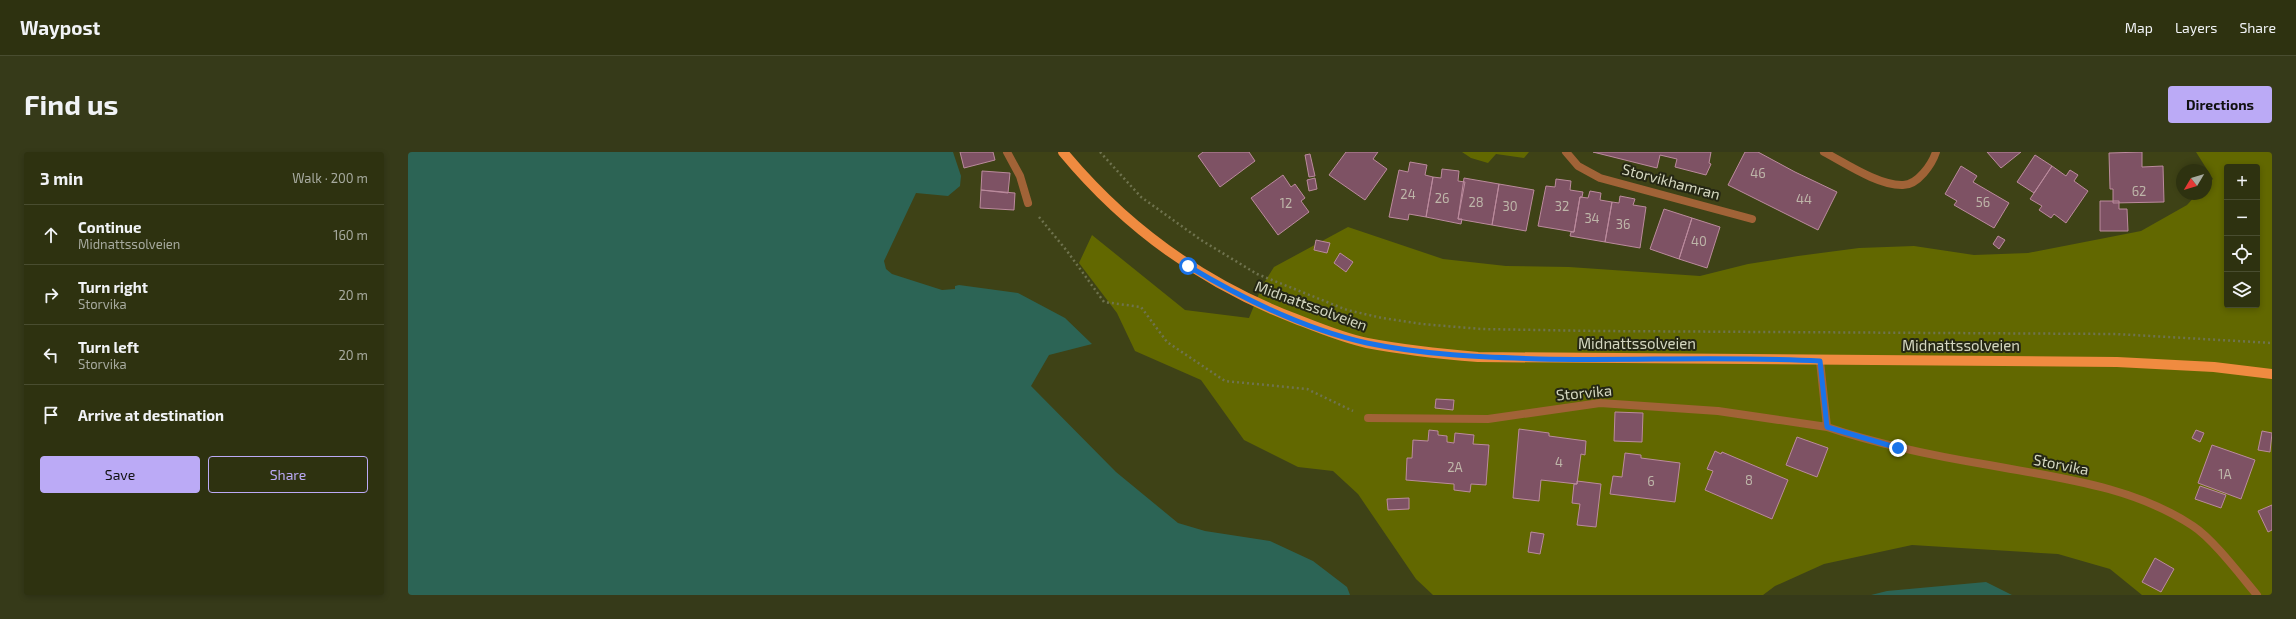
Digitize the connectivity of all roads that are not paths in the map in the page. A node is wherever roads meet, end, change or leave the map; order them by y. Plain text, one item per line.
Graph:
1 (1007, 152) edge
2 (1063, 152) edge
3 (1566, 152) edge
4 (1824, 152) edge
5 (1936, 152) edge
6 (1028, 203) road end
7 (1752, 219) dead end
8 (1820, 361) junction
9 (2272, 374) edge
10 (1368, 418) road end
11 (1827, 427) junction
12 (2257, 595) edge

1 - 6 street
2 - 8 main road, Midnattssolveien
3 - 7 street, Storvikhamran
4 - 5 street
8 - 9 main road, Midnattssolveien
8 - 11 street
10 - 11 street, Storvika
11 - 12 street, Storvika

